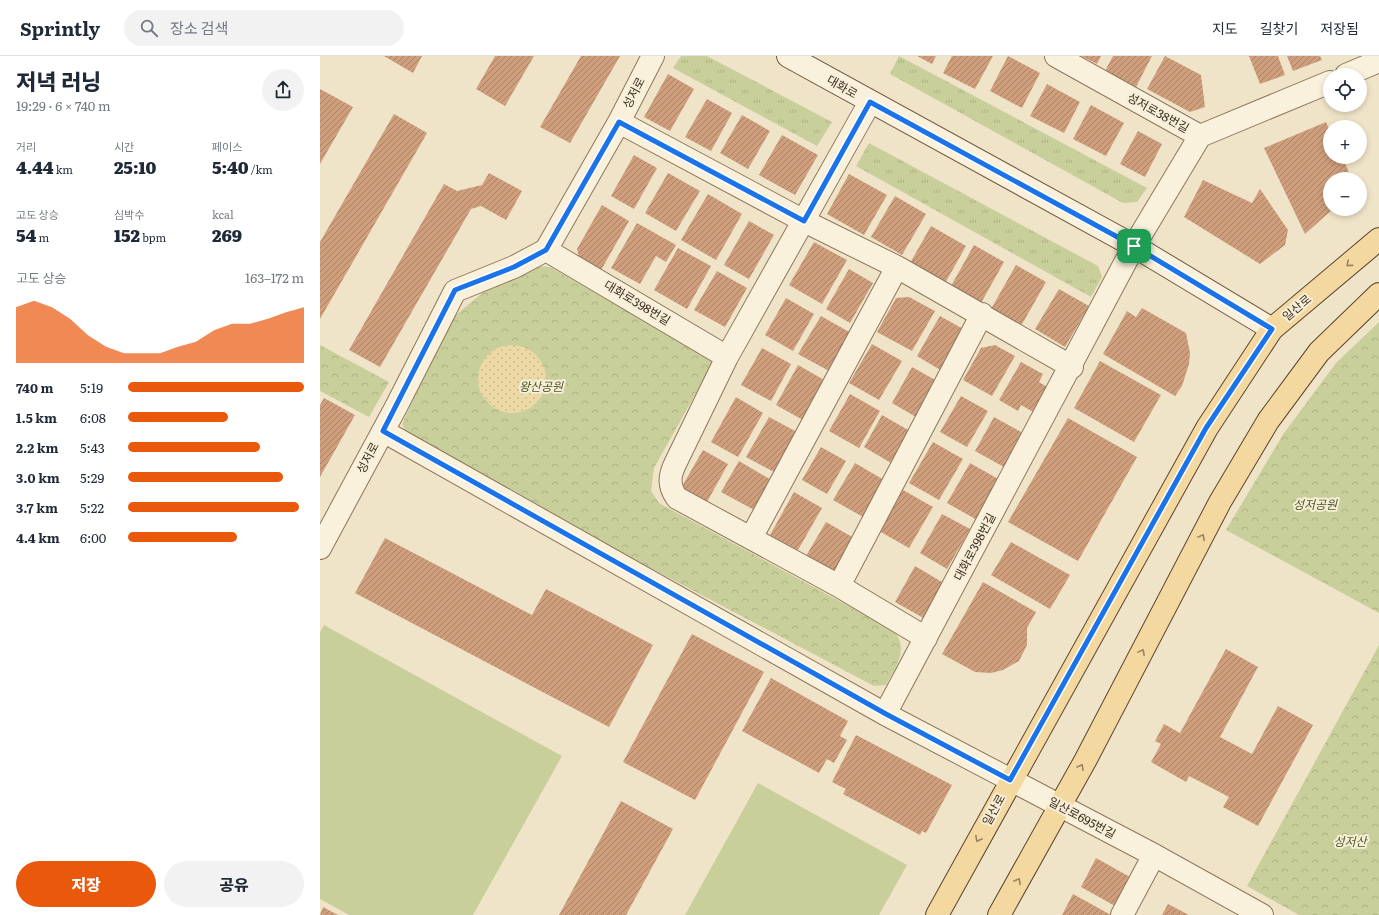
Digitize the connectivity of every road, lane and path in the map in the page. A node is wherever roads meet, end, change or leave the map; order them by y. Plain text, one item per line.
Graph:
1 (654, 56) edge
2 (788, 56) edge
3 (1056, 56) edge
4 (1379, 61) edge
5 (1362, 68) edge
6 (1323, 85) edge
7 (870, 102) junction
8 (619, 122) junction
9 (1200, 136) junction
10 (804, 221) junction
11 (1379, 239) edge
12 (1134, 246) junction
13 (546, 250) junction
14 (897, 267) junction
15 (1379, 294) edge
16 (982, 314) junction
17 (1272, 329) junction
18 (727, 357) junction
19 (1072, 367) junction
20 (383, 431) junction
21 (751, 538) junction
22 (320, 548) edge
23 (839, 586) junction
24 (926, 638) junction
25 (886, 714) junction
26 (1010, 780) junction
27 (1059, 806) junction
28 (1154, 855) junction
29 (937, 915) edge
30 (999, 915) edge
31 (1122, 915) edge
32 (1262, 915) edge

1 - 8 street, 성저로
2 - 7 street, 대화로
3 - 9 street, 성저로38번길
4 - 5 street
6 - 9 street, 성저로38번길
7 - 10 street
7 - 12 street, 대화로
8 - 10 street
8 - 13 street, 성저로
9 - 12 street, 대화로398번길
10 - 14 street
10 - 18 street
11 -> 17 main road, 일산로
12 - 17 street, 대화로
12 - 19 street, 대화로398번길
13 - 18 street, 대화로398번길
13 - 20 street, 성저로
14 - 16 street
14 - 21 street
27 -> 15 main road
16 - 19 street
16 - 23 street
17 - 26 main road, 일산로
18 - 21 street
19 - 24 street, 대화로398번길
20 - 22 street, 성저로
20 - 25 street, 일산로695번길
21 - 23 street
23 - 24 street
24 - 25 street, 대화로398번길
25 - 26 street, 일산로695번길
26 - 27 street, 일산로695번길
26 -> 29 main road, 일산로
27 - 28 street, 일산로695번길
30 -> 27 main road
28 - 31 street
28 - 32 street, 일산로695번길

